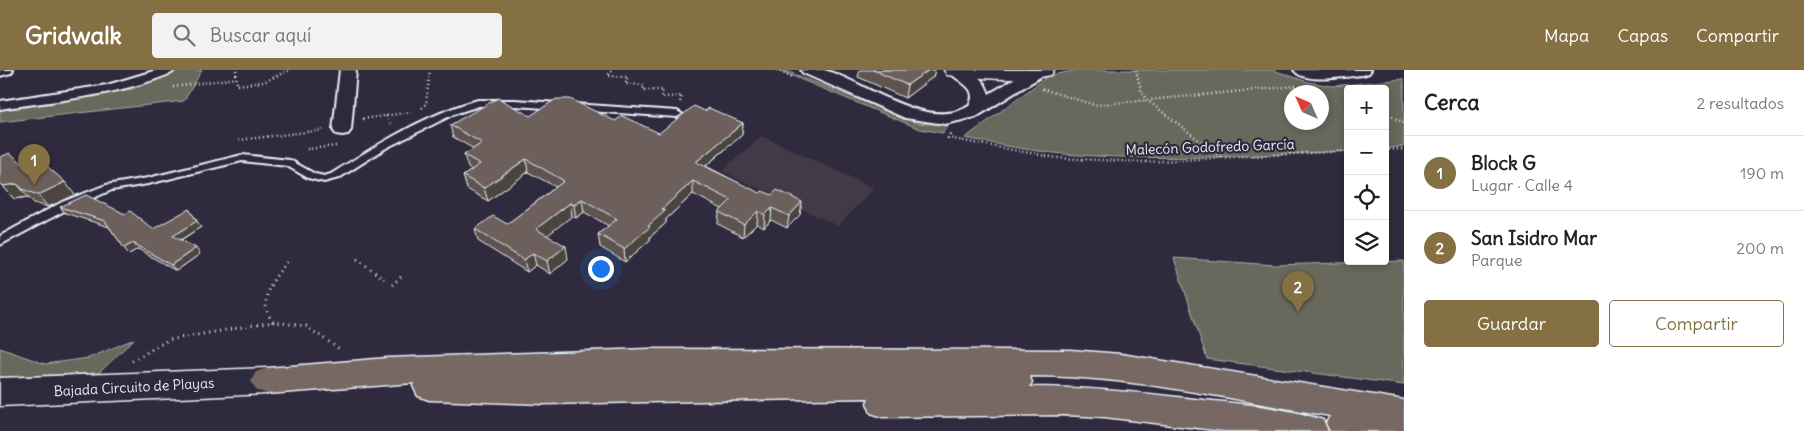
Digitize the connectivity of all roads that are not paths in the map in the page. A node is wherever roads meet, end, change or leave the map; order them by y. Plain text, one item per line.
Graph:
1 (5, 70) edge
2 (168, 70) edge
3 (348, 70) edge
4 (809, 70) edge
5 (956, 70) edge
6 (1041, 70) edge
7 (1363, 70) edge
8 (0, 71) edge
9 (1302, 78) edge
10 (0, 105) edge
11 (977, 108) junction
12 (678, 111) road end
13 (337, 127) road end
14 (0, 241) edge
15 (267, 381) junction
16 (543, 390) junction
17 (0, 392) edge
18 (1404, 414) edge
19 (1311, 431) edge
20 (1388, 431) edge

1 - 8 street
2 - 10 street
3 - 13 street
4 - 11 street
5 - 6 main road
5 - 11 street
6 - 11 street
7 - 9 street
12 - 14 lane
15 - 16 highway
15 - 17 main road, Bajada Circuito de Playas
15 - 18 highway
16 - 19 highway
16 - 20 highway

